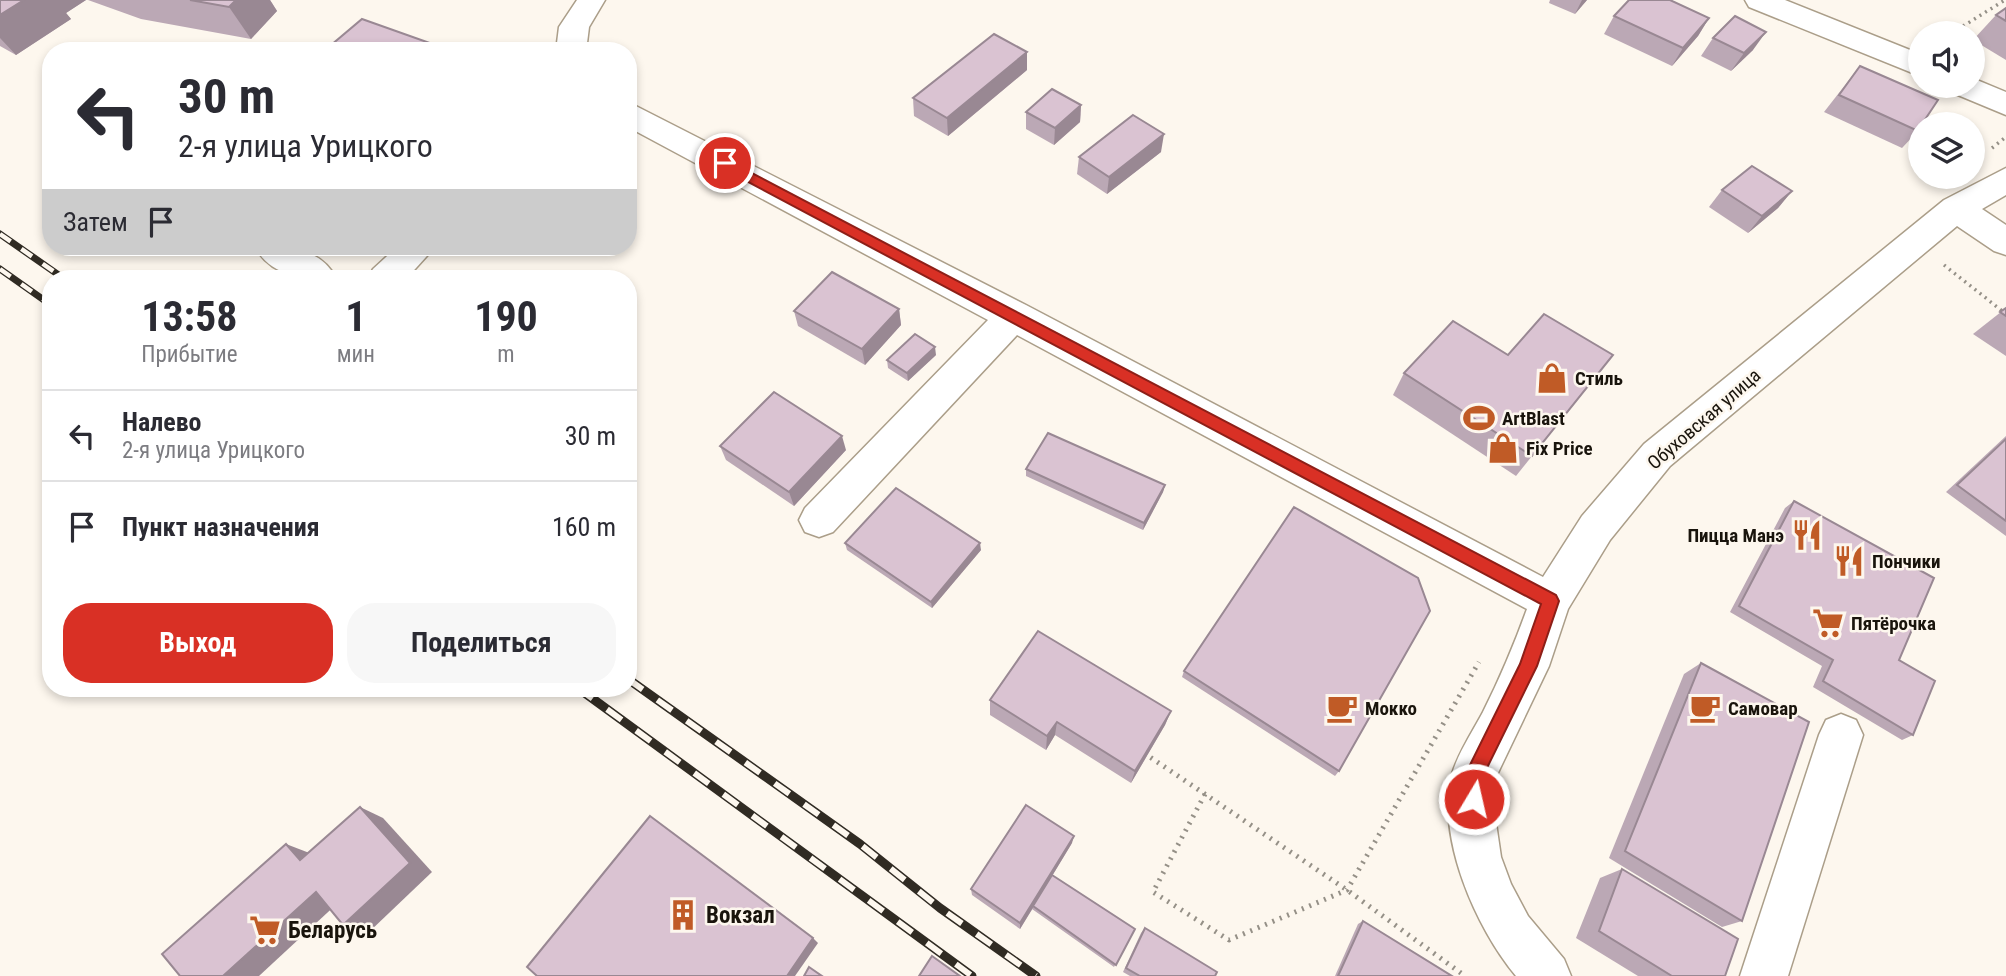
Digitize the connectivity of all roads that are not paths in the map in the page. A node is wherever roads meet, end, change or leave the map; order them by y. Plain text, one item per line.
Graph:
1 (591, 0) edge
2 (1767, 2) edge
3 (572, 42) edge
4 (1908, 61) edge
5 (1985, 95) edge
6 (2006, 104) edge
7 (637, 118) edge
8 (2006, 180) edge
9 (1956, 209) junction
10 (2006, 242) edge
11 (286, 256) edge
12 (408, 256) edge
13 (307, 270) edge
14 (394, 270) edge
15 (1014, 315) junction
16 (819, 520) dead end
17 (1550, 601) junction
18 (1841, 735) dead end
19 (1547, 976) edge
20 (1765, 976) edge

1 - 3 street
2 - 4 street
5 - 6 street
7 - 15 street
8 - 9 street, Обуховская улица
9 - 10 street
9 - 17 street, Обуховская улица
11 - 13 street
12 - 14 street
15 - 16 street
15 - 17 street
17 - 19 street, Обуховская улица
18 - 20 street

